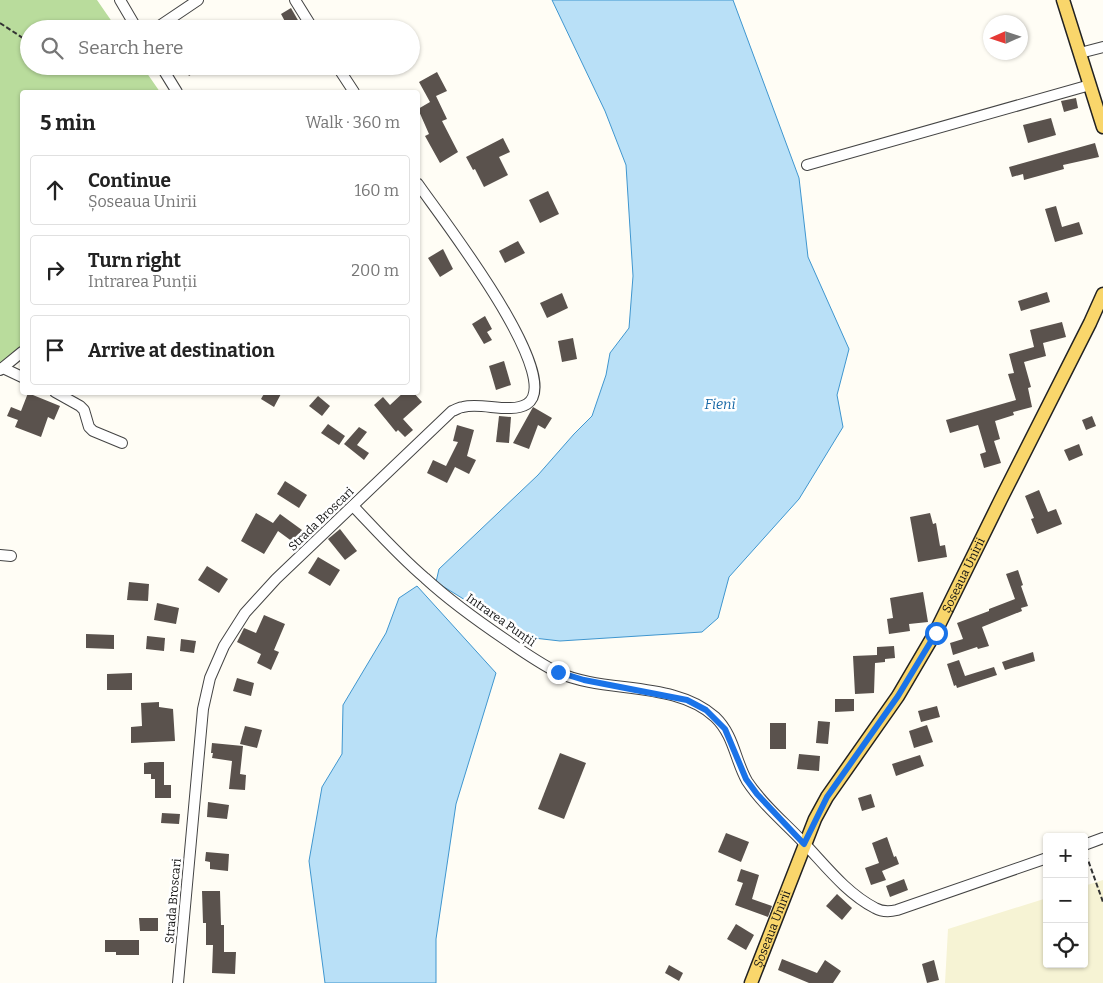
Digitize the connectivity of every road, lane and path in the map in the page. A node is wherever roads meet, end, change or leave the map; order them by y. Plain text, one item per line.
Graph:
1 (120, 0) edge
2 (198, 0) edge
3 (295, 0) edge
4 (1063, 0) edge
5 (132, 20) edge
6 (168, 20) edge
7 (308, 20) edge
8 (0, 23) edge
9 (20, 36) edge
10 (1103, 47) edge
11 (1080, 53) junction
12 (167, 75) edge
13 (343, 75) edge
14 (1090, 85) junction
15 (177, 90) edge
16 (353, 90) edge
17 (1100, 104) edge
18 (1103, 127) edge
19 (807, 165) dead end
20 (420, 187) edge
21 (1103, 294) edge
22 (20, 354) edge
23 (2, 369) edge
24 (20, 376) edge
25 (60, 395) edge
26 (122, 443) dead end
27 (353, 506) junction
28 (0, 555) edge
29 (11, 556) dead end
30 (1103, 838) edge
31 (804, 844) junction
32 (1088, 844) edge
33 (1043, 859) edge
34 (1088, 860) edge
35 (1103, 902) edge
36 (178, 983) edge
37 (752, 983) edge

1 - 5 street
2 - 6 street
3 - 7 street
4 - 11 main road
8 - 9 path
10 - 11 street
11 - 14 main road
12 - 15 street
13 - 16 street
14 - 17 main road
14 - 19 street
17 - 18 main road
20 - 27 street, Strada Broscari
21 - 31 main road, Șoseaua Unirii
22 - 23 street
23 - 24 street
25 - 26 street
27 - 31 street, Intrarea Punții
27 - 36 street, Strada Broscari
28 - 29 street
30 - 32 street
31 - 33 street, Intrarea Punții
31 - 37 main road, Șoseaua Unirii
34 - 35 path

